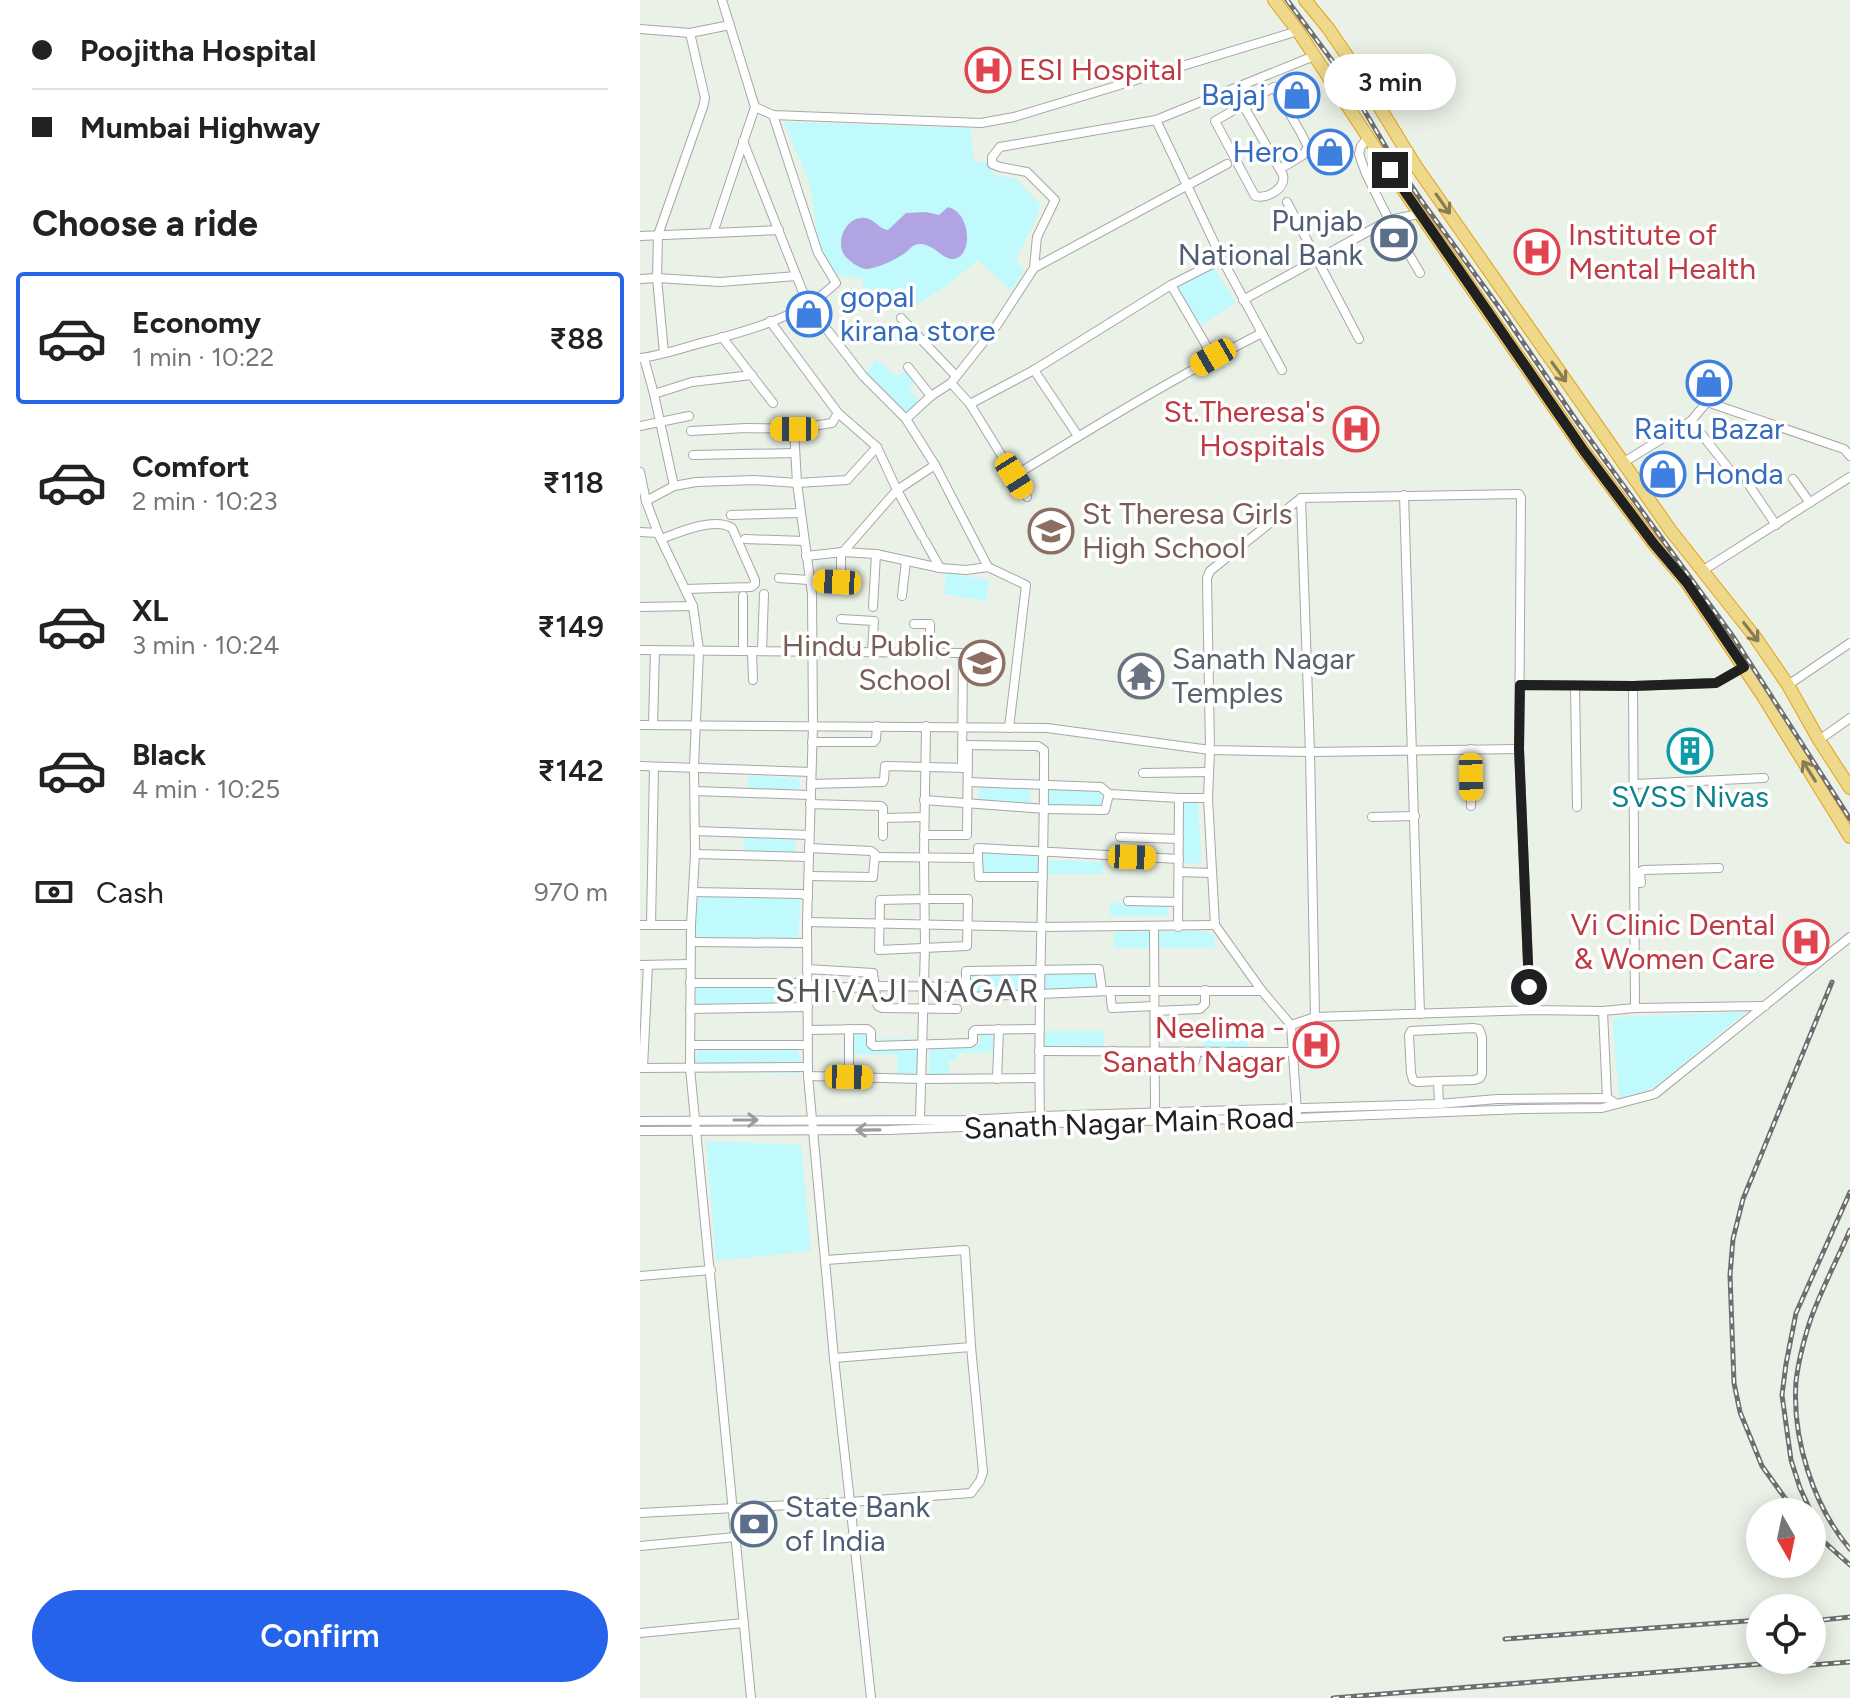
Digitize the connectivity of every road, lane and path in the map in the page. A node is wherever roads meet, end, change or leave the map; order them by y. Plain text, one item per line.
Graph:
1 (722, 0) edge
2 (1274, 0) edge
3 (1305, 0) edge
4 (730, 25) junction
5 (640, 29) edge
6 (1298, 31) junction
7 (690, 33) junction
8 (1314, 56) junction
9 (1267, 75) junction
10 (1274, 87) junction
11 (1234, 89) junction
12 (1243, 105) junction
13 (755, 107) junction
14 (773, 115) junction
15 (1156, 120) junction
16 (1368, 138) junction
17 (743, 141) junction
18 (1227, 164) dead end
19 (1280, 169) junction
20 (1187, 187) junction
21 (1287, 202) dead end
22 (1419, 214) junction
23 (1389, 220) junction
24 (779, 230) junction
25 (713, 233) junction
26 (658, 235) junction
27 (640, 236) edge
28 (1222, 259) junction
29 (1316, 259) junction
30 (1034, 268) junction
31 (1420, 273) dead end
32 (796, 276) junction
33 (657, 278) junction
34 (640, 279) edge
35 (1171, 285) junction
36 (1243, 300) junction
37 (1512, 303) junction
38 (808, 305) junction
39 (901, 318) dead end
40 (1491, 318) junction
41 (770, 321) junction
42 (1262, 333) junction
43 (722, 337) junction
44 (1359, 339) dead end
45 (664, 353) junction
46 (1213, 357) junction
47 (642, 358) edge
48 (908, 367) dead end
49 (1034, 370) junction
50 (1282, 370) dead end
51 (752, 375) junction
52 (954, 379) junction
53 (654, 394) junction
54 (931, 396) junction
55 (773, 403) dead end
56 (970, 404) junction
57 (838, 413) junction
58 (689, 416) dead end
59 (906, 419) junction
60 (1691, 421) junction
61 (660, 422) junction
62 (640, 426) edge
63 (794, 429) junction
64 (691, 431) dead end
65 (1078, 436) junction
66 (877, 447) junction
67 (795, 453) junction
68 (693, 455) dead end
69 (1850, 456) edge
70 (1624, 462) junction
71 (935, 465) junction
72 (640, 472) edge
73 (1014, 476) junction
74 (1850, 477) edge
75 (1737, 479) dead end
76 (1793, 479) dead end
77 (1747, 482) dead end
78 (797, 483) junction
79 (674, 486) junction
80 (897, 490) junction
81 (643, 495) edge
82 (1404, 495) junction
83 (1027, 497) dead end
84 (1301, 498) junction
85 (1810, 503) junction
86 (801, 513) junction
87 (731, 515) dead end
88 (1776, 525) junction
89 (1671, 531) junction
90 (640, 532) edge
91 (660, 536) junction
92 (745, 539) dead end
93 (804, 541) junction
94 (1654, 544) junction
95 (842, 552) junction
96 (876, 554) junction
97 (806, 556) junction
98 (906, 561) junction
99 (988, 567) junction
100 (940, 568) junction
101 (1702, 571) junction
102 (779, 578) dead end
103 (810, 580) junction
104 (685, 589) junction
105 (764, 594) dead end
106 (743, 596) dead end
107 (902, 596) dead end
108 (693, 606) junction
109 (640, 607) edge
110 (873, 607) dead end
111 (841, 619) dead end
112 (914, 624) dead end
113 (1850, 643) edge
114 (640, 650) edge
115 (655, 650) junction
116 (699, 650) junction
117 (752, 651) junction
118 (872, 651) junction
119 (813, 652) junction
120 (930, 653) junction
121 (1744, 667) junction
122 (753, 680) dead end
123 (1520, 685) junction
124 (1788, 685) junction
125 (1575, 686) junction
126 (1633, 686) junction
127 (1850, 718) edge
128 (640, 725) edge
129 (653, 725) junction
130 (696, 725) junction
131 (813, 726) junction
132 (877, 726) junction
133 (926, 726) junction
134 (963, 727) junction
135 (1009, 728) junction
136 (1819, 740) junction
137 (812, 742) junction
138 (966, 745) junction
139 (1471, 749) junction
140 (1519, 749) junction
141 (1210, 750) junction
142 (1413, 750) junction
143 (1310, 752) junction
144 (640, 766) edge
145 (654, 767) junction
146 (694, 767) junction
147 (925, 767) junction
148 (965, 768) junction
149 (811, 772) junction
150 (1209, 772) junction
151 (1143, 773) dead end
152 (1764, 778) dead end
153 (968, 782) junction
154 (811, 784) junction
155 (1045, 784) junction
156 (1635, 784) junction
157 (1850, 788) edge
158 (695, 791) junction
159 (1109, 794) junction
160 (1179, 798) junction
161 (1208, 798) junction
162 (810, 800) junction
163 (924, 800) junction
164 (967, 803) junction
165 (1471, 806) dead end
166 (1577, 807) dead end
167 (1045, 809) junction
168 (1415, 816) junction
169 (924, 817) junction
170 (1372, 817) dead end
171 (884, 818) junction
172 (695, 831) junction
173 (809, 835) junction
174 (924, 835) junction
175 (883, 836) dead end
176 (1120, 837) dead end
177 (1850, 837) edge
178 (1179, 839) junction
179 (1044, 851) junction
180 (809, 853) junction
181 (695, 854) junction
182 (875, 857) junction
183 (924, 857) junction
184 (978, 858) junction
185 (1179, 859) junction
186 (1719, 868) dead end
187 (1179, 872) junction
188 (1212, 873) junction
189 (809, 876) junction
190 (1043, 877) junction
191 (1638, 887) junction
192 (693, 892) junction
193 (808, 897) junction
194 (925, 899) junction
195 (1128, 901) dead end
196 (1178, 902) junction
197 (807, 922) junction
198 (925, 923) junction
199 (640, 925) edge
200 (651, 925) junction
201 (691, 925) junction
202 (880, 925) junction
203 (968, 925) junction
204 (1215, 925) junction
205 (1040, 927) junction
206 (1154, 927) junction
207 (1178, 927) junction
208 (1849, 938) edge
209 (691, 942) junction
210 (807, 943) junction
211 (925, 946) junction
212 (690, 964) junction
213 (644, 965) edge
214 (807, 969) junction
215 (1039, 970) junction
216 (690, 983) junction
217 (807, 985) junction
218 (875, 986) junction
219 (925, 986) junction
220 (966, 987) junction
221 (1205, 990) junction
222 (1106, 991) junction
223 (1154, 991) junction
224 (1262, 991) junction
225 (1040, 994) junction
226 (1765, 1006) junction
227 (808, 1007) junction
228 (1154, 1008) junction
229 (1635, 1008) junction
230 (690, 1009) junction
231 (924, 1009) junction
232 (957, 1009) dead end
233 (1530, 1010) junction
234 (1603, 1011) junction
235 (1420, 1014) junction
236 (1315, 1017) junction
237 (1291, 1025) junction
238 (849, 1029) junction
239 (999, 1029) junction
240 (1040, 1029) junction
241 (808, 1030) junction
242 (922, 1044) junction
243 (690, 1045) junction
244 (808, 1045) junction
245 (1039, 1051) junction
246 (1113, 1051) junction
247 (1155, 1051) junction
248 (1197, 1052) junction
249 (1293, 1052) junction
250 (1155, 1067) junction
251 (641, 1068) edge
252 (690, 1068) junction
253 (808, 1072) junction
254 (849, 1077) junction
255 (1039, 1078) junction
256 (921, 1079) junction
257 (997, 1079) junction
258 (1438, 1081) junction
259 (1607, 1098) junction
260 (1439, 1104) junction
261 (1617, 1104) junction
262 (1155, 1112) junction
263 (1297, 1114) junction
264 (1040, 1116) junction
265 (920, 1119) junction
266 (640, 1121) edge
267 (694, 1121) junction
268 (812, 1121) junction
269 (640, 1131) edge
270 (813, 1131) junction
271 (696, 1132) junction
272 (826, 1260) junction
273 (711, 1270) junction
274 (640, 1276) edge
275 (971, 1347) junction
276 (834, 1358) junction
277 (850, 1502) junction
278 (733, 1510) junction
279 (640, 1513) edge
280 (736, 1537) junction
281 (640, 1546) edge
282 (744, 1623) junction
283 (640, 1633) edge
284 (751, 1698) edge
285 (871, 1698) edge

1 - 4 street
2 - 6 highway
3 -> 37 highway
4 - 7 street
4 - 13 street
5 - 7 street
6 - 8 highway
6 - 14 street
7 - 26 street
8 - 9 street
8 - 16 highway
9 - 10 street
9 - 11 street
10 - 12 street
10 - 19 street
11 - 12 street
11 - 15 street
12 - 19 street
12 - 19 street
13 - 14 street
13 - 17 street
14 - 38 street
15 - 20 street
15 - 30 street
16 - 22 highway
16 - 23 street
17 - 24 street
17 - 25 street
18 - 20 street
20 - 28 street
20 - 30 street
21 - 29 street
22 - 23 street
22 - 40 highway
23 - 29 street
23 - 31 street
24 - 25 street
24 - 32 street
25 - 26 street
26 - 27 street
26 - 33 street
28 - 35 street
28 - 36 street
29 - 36 street
29 - 44 street
30 - 52 street
32 - 33 street
32 - 38 street
33 - 34 street
33 - 45 street
35 - 46 street
35 - 49 street
36 - 42 street
37 - 40 highway
37 -> 70 highway
38 - 41 street
38 - 59 street
39 - 52 street
40 - 94 highway
41 - 43 street
41 - 57 street
42 - 46 street
42 - 50 street
43 - 45 street
43 - 51 street
45 - 47 street
46 - 65 street
47 - 53 street
48 - 54 street
49 - 56 street
49 - 65 street
51 - 53 street
51 - 55 street
52 - 54 street
52 - 56 street
53 - 61 street
54 - 59 street
56 - 73 street
57 - 63 street
57 - 66 street
58 - 61 street
59 - 71 street
60 - 69 street
60 - 70 street
60 - 75 street
61 - 62 street
61 - 79 street
63 - 64 street
63 - 67 street
65 - 73 street
66 - 78 street
66 - 80 street
67 - 68 street
67 - 78 street
70 - 89 highway
71 - 80 street
71 - 99 street
72 - 81 street
73 - 83 street
74 - 85 street
76 - 85 street
77 - 88 street
78 - 79 street
78 - 86 street
79 - 81 street
80 - 95 street
80 - 100 street
81 - 91 street
82 - 84 street
82 - 123 street
82 - 142 street
84 - 141 street
84 - 143 street
85 - 88 street
86 - 87 street
86 - 93 street
88 - 101 street
89 - 94 highway
89 - 101 highway
90 - 91 street
91 - 104 street
91 - 104 street
92 - 93 street
93 - 97 street
94 - 121 highway
95 - 96 street
95 - 97 street
95 - 103 street
96 - 98 street
96 - 110 street
97 - 103 street
98 - 100 street
98 - 107 street
99 - 100 street
99 - 135 street
101 -> 124 highway
102 - 103 street
103 - 119 street
104 - 108 street
105 - 117 street
106 - 117 street
108 - 109 street
108 - 116 street
111 - 118 street
112 - 120 street
113 - 124 street
114 - 115 street
115 - 116 street
115 - 129 street
116 - 117 street
116 - 130 street
117 - 119 street
117 - 122 street
118 - 119 street
118 - 120 street
119 - 131 street
120 - 134 street
121 - 126 street
177 -> 121 highway
123 - 125 street
123 - 140 street
124 - 136 highway
125 - 126 street
125 - 166 street
126 - 156 street
127 - 136 street
128 - 129 street
129 - 130 street
130 - 131 street
130 - 146 street
131 - 132 street
131 - 137 street
132 - 133 street
132 - 137 street
133 - 134 street
133 - 147 street
134 - 135 street
134 - 138 street
135 - 141 street
136 - 157 highway
137 - 149 street
138 - 148 street
138 - 155 street
139 - 140 street
139 - 142 street
139 - 165 street
140 - 233 street
141 - 143 street
141 - 150 street
142 - 143 street
142 - 168 street
143 - 236 street
144 - 145 street
145 - 146 street
145 - 200 street
146 - 149 street
146 - 158 street
147 - 148 street
147 - 154 street
147 - 163 street
148 - 153 street
149 - 154 street
150 - 151 street
150 - 161 street
152 - 156 street
153 - 155 street
153 - 164 street
154 - 162 street
155 - 159 street
155 - 167 street
156 - 191 street
158 - 162 street
158 - 172 street
159 - 160 street
159 - 167 street
160 - 161 street
160 - 178 street
161 - 188 street
162 - 171 street
162 - 173 street
163 - 164 street
163 - 169 street
164 - 167 street
164 - 174 street
167 - 179 street
168 - 170 street
168 - 235 street
169 - 171 street
169 - 174 street
171 - 175 street
172 - 173 street
172 - 181 street
173 - 180 street
174 - 183 street
176 - 178 street
178 - 185 street
179 - 184 street
179 - 185 street
179 - 190 street
180 - 181 street
180 - 182 street
180 - 189 street
181 - 192 street
182 - 183 street
182 - 189 street
183 - 184 street
183 - 194 street
184 - 190 street
185 - 187 street
186 - 191 street
187 - 188 street
187 - 196 street
188 - 204 street
189 - 193 street
190 - 205 street
191 - 229 street
192 - 193 street
192 - 201 street
193 - 197 street
194 - 198 street
194 - 202 street
194 - 203 street
195 - 196 street
196 - 207 street
197 - 202 street
197 - 210 street
198 - 202 street
198 - 203 street
198 - 211 street
199 - 200 street
200 - 201 street
201 - 209 street
202 - 211 street
203 - 205 street
203 - 211 street
204 - 207 street
204 - 224 street
205 - 206 street
205 - 215 street
206 - 207 street
206 - 223 street
208 - 226 street, Sanath Nagar Main Road
209 - 210 street
209 - 212 street
210 - 214 street
211 - 219 street
212 - 213 street
212 - 216 street
213 - 251 street
214 - 217 street
214 - 218 street
215 - 220 street
215 - 222 street
215 - 225 street
216 - 217 street
216 - 230 street
217 - 218 street
217 - 227 street
218 - 219 street
218 - 231 street
219 - 220 street
219 - 231 street
220 - 225 street
221 - 223 street
221 - 224 street
221 - 228 street
222 - 223 street
222 - 225 street
222 - 228 street
223 - 228 street
224 - 237 street
225 - 240 street
226 - 229 street
226 - 261 street, Sanath Nagar Main Road
227 - 230 street
227 - 241 street
228 - 247 street
229 - 234 street
230 - 243 street
231 - 232 street
231 - 242 street
233 - 234 street
233 - 235 street
234 - 259 street
235 - 236 street
236 - 237 street
237 - 249 street
238 - 241 street
238 - 242 street
238 - 254 street
239 - 240 street
239 - 242 street
239 - 257 street
240 - 245 street
241 - 244 street
242 - 256 street
243 - 244 street
243 - 252 street
244 - 253 street
245 - 246 street
245 - 255 street
246 - 247 street
246 - 250 street
247 - 248 street
247 - 250 street
248 - 249 street
248 - 250 street
249 - 263 street
250 - 262 street
251 - 252 street
252 - 253 street
252 - 267 street
253 - 254 street
253 - 268 street
254 - 256 street
255 - 257 street
255 - 264 street
256 - 257 street
256 - 265 street
258 - 258 street
258 - 260 street
259 - 260 street
259 - 261 street
260 - 263 street
261 - 263 street, Sanath Nagar Main Road
262 - 263 street
262 - 264 street
263 -> 270 street, Sanath Nagar Main Road
264 - 265 street
265 - 268 street
266 - 267 street
267 -> 268 street
267 - 271 street
268 - 270 street
269 - 271 street, Sanath Nagar Main Road
270 - 271 street, Sanath Nagar Main Road
270 - 272 street
271 - 273 street
272 - 275 street
272 - 276 street
273 - 274 street
273 - 278 street
275 - 276 street
275 - 277 street
276 - 277 street
277 - 278 street
277 - 285 street
278 - 279 street
278 - 280 street
280 - 281 street
280 - 282 street
282 - 283 street
282 - 284 street

